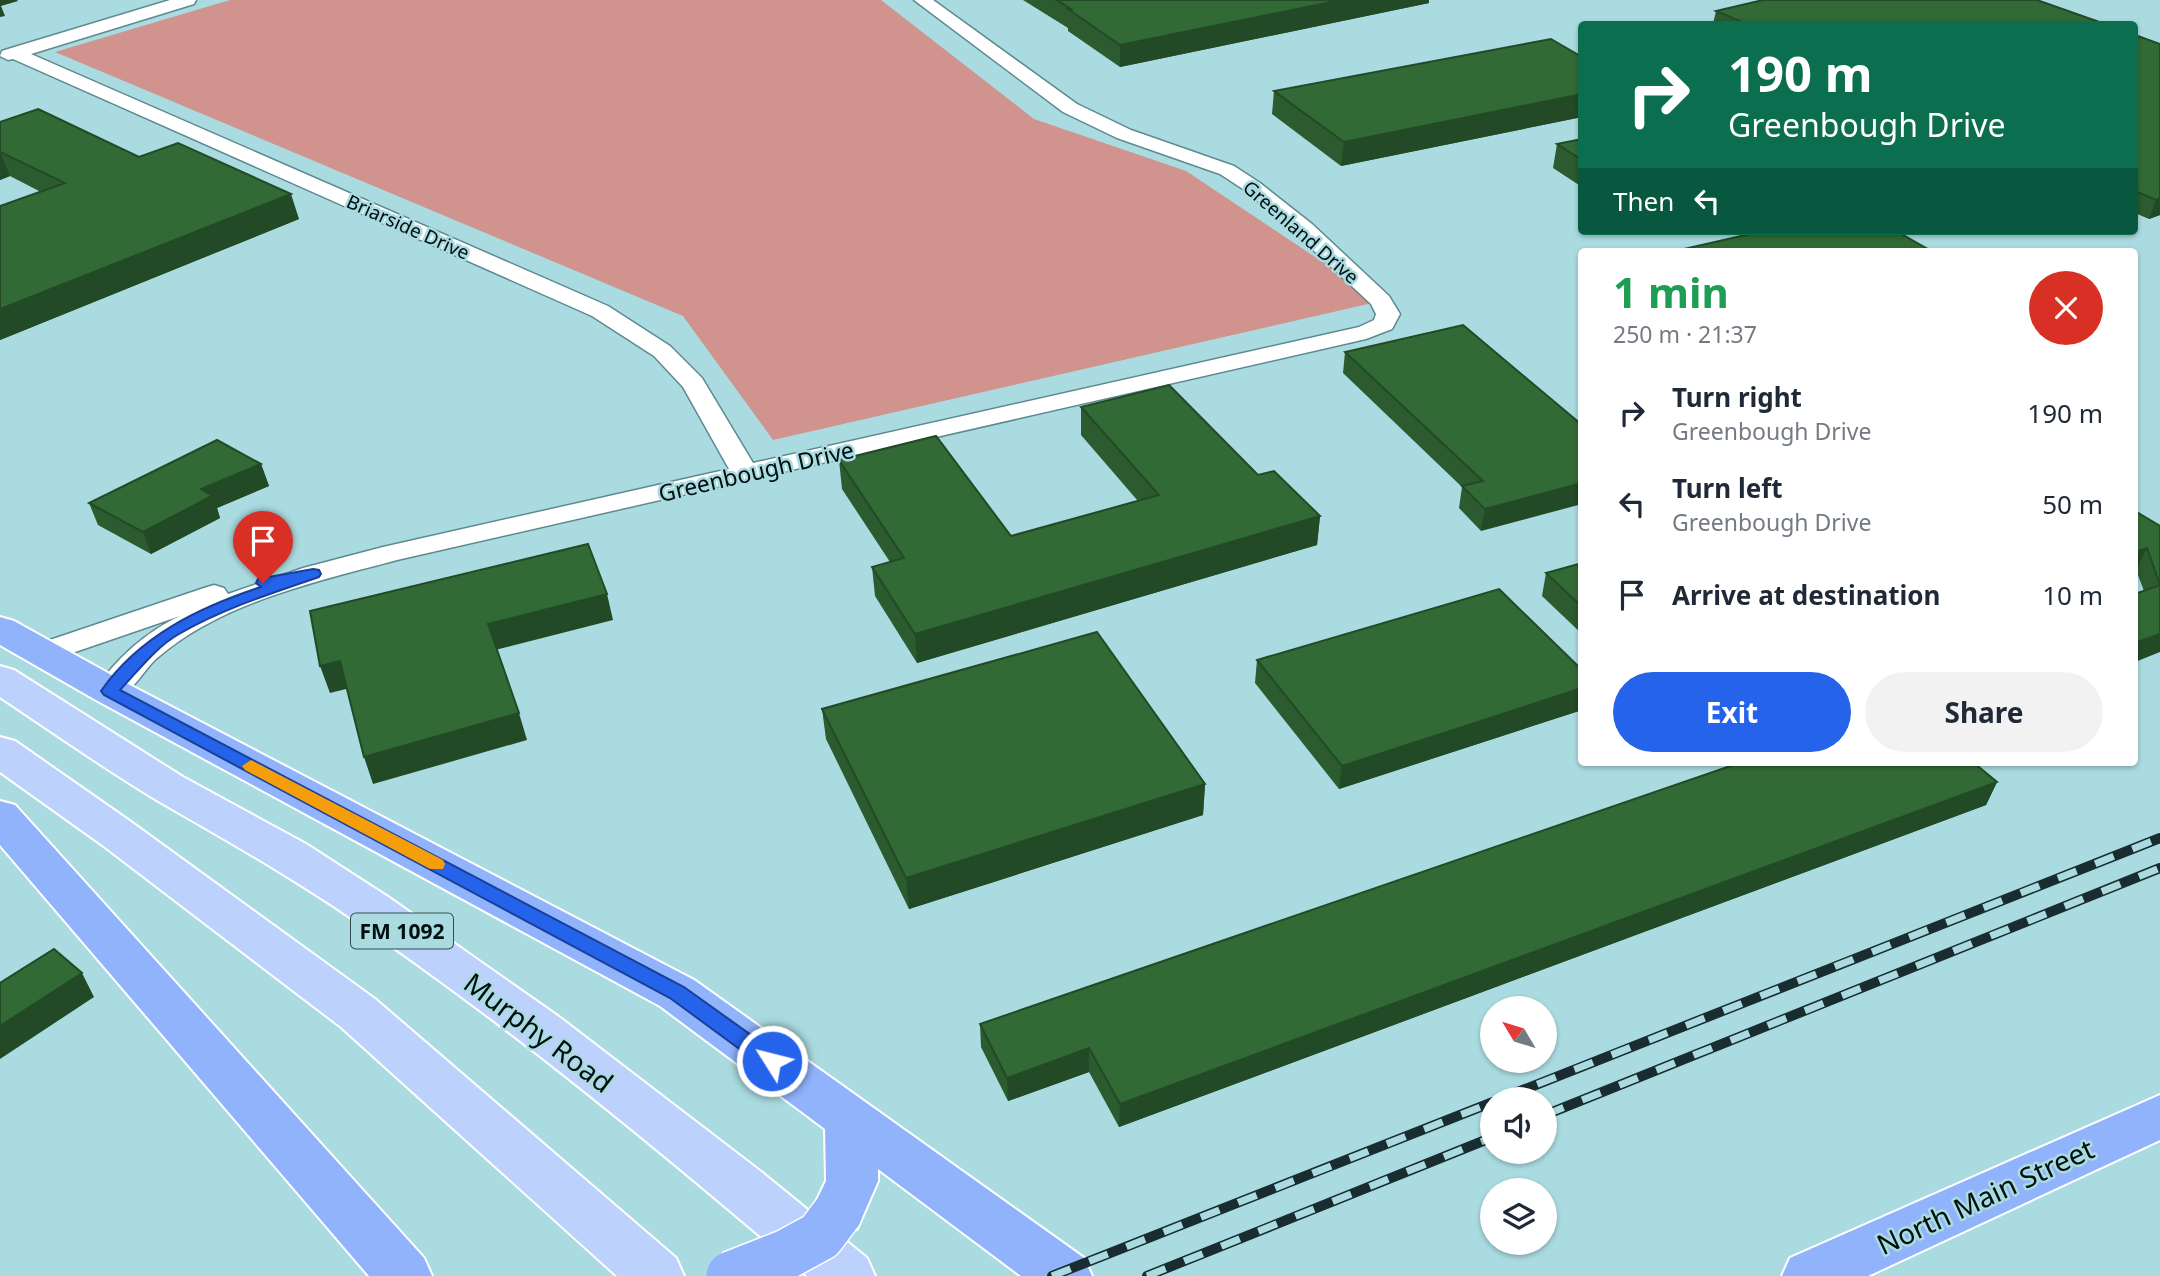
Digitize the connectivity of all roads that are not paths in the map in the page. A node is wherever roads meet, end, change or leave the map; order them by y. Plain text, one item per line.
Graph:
1 (188, 0) edge
2 (922, 0) edge
3 (7, 55) edge
4 (1199, 370) joint
5 (745, 473) junction
6 (313, 574) junction
7 (0, 629) edge
8 (43, 653) junction
9 (0, 679) edge
10 (110, 691) junction
11 (0, 751) edge
12 (0, 816) edge
13 (2160, 1116) edge
14 (850, 1119) junction
15 (404, 1276) edge
16 (656, 1276) edge
17 (731, 1276) edge
18 (847, 1276) edge
19 (1064, 1276) edge
20 (1810, 1276) edge

1 - 3 street
2 - 4 street, Greenland Drive
3 - 5 street, Briarside Drive
4 - 5 street, Greenbough Drive
5 - 6 street, Greenbough Drive
6 - 8 street, Greenbough Drive
6 - 10 street, Greenbough Drive
7 - 8 highway
8 - 10 highway
9 - 18 main road, Murphy Road / FM 1092
10 - 14 highway
11 - 16 main road
12 - 15 highway
13 - 20 highway, North Main Street
14 - 17 highway, bridge
14 - 19 highway

